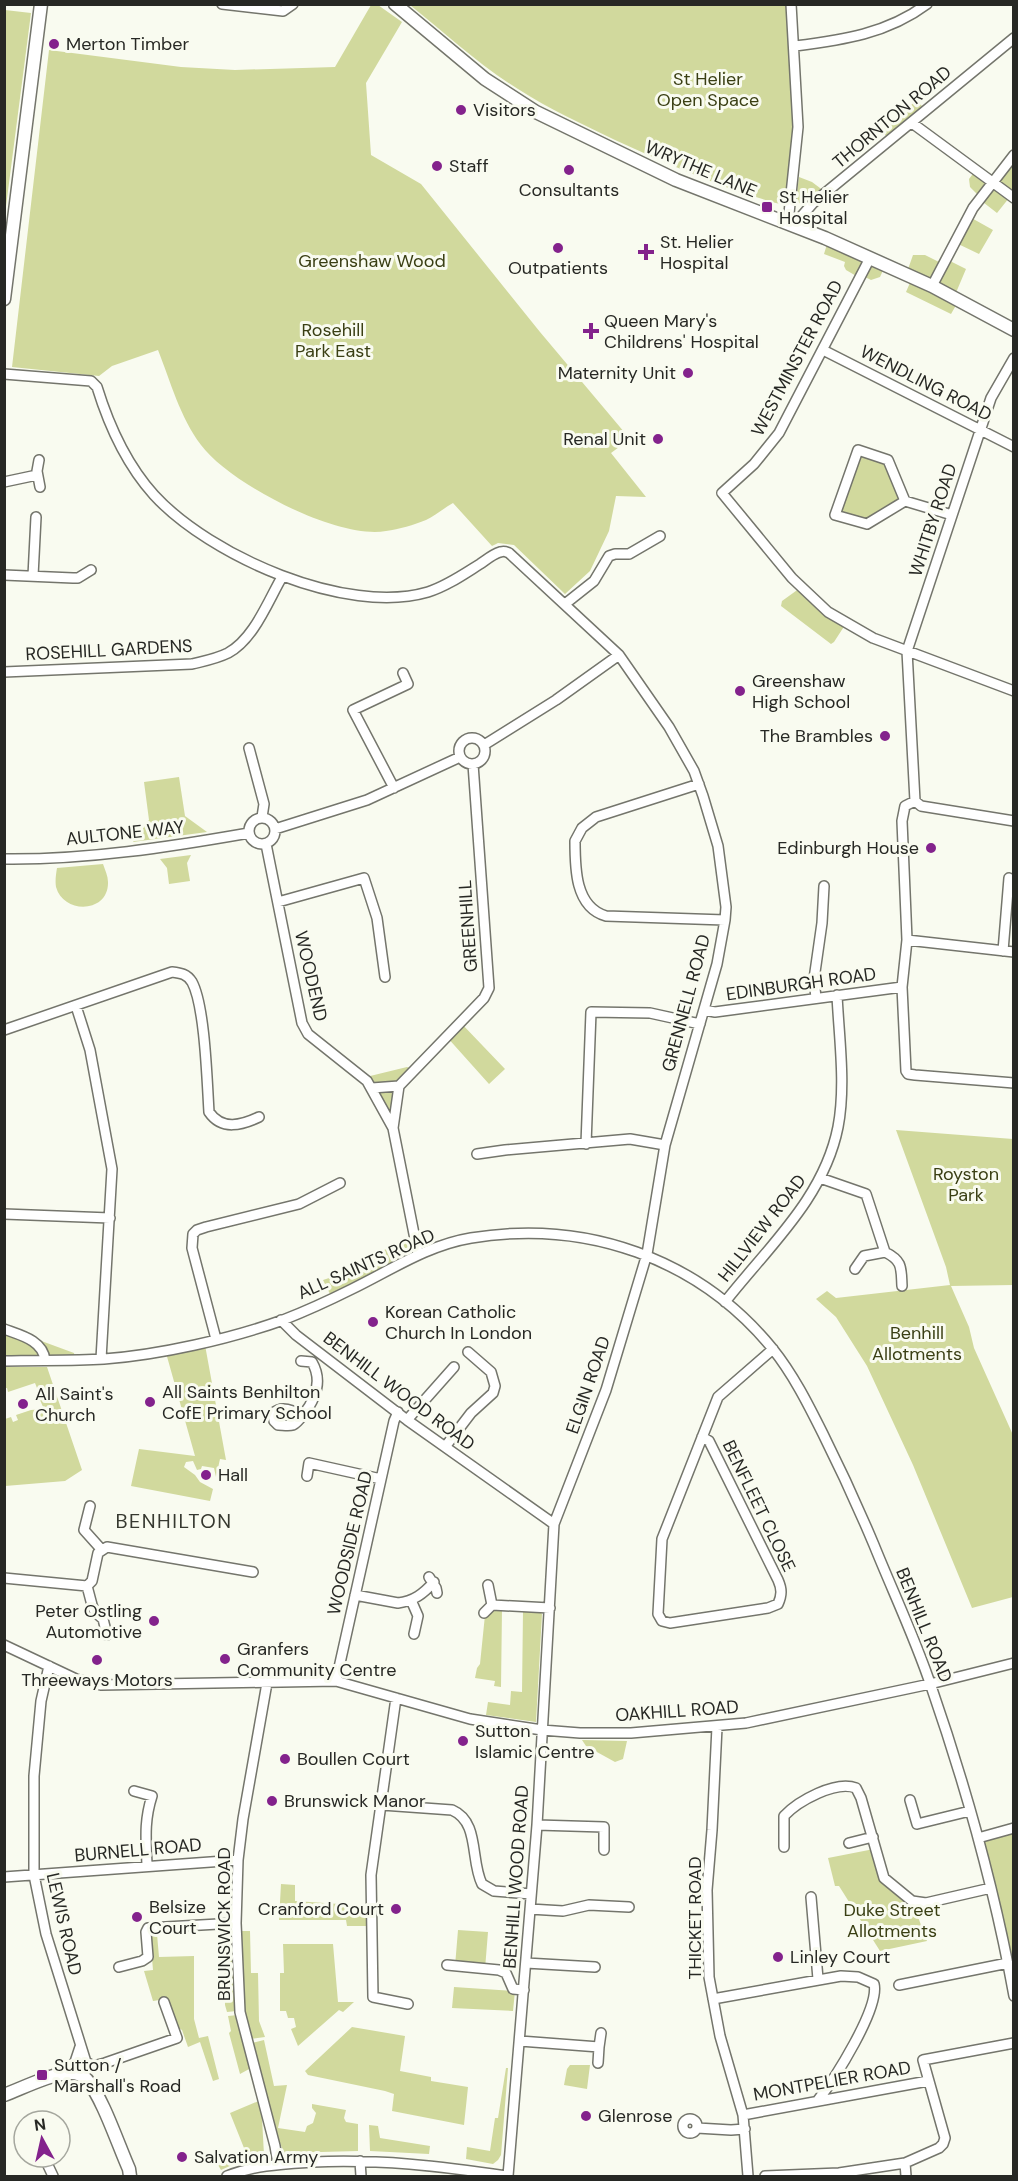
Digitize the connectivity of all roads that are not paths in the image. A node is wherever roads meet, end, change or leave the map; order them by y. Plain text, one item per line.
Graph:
1 (41, 4) edge
2 (222, 4) edge
3 (293, 4) edge
4 (395, 4) edge
5 (791, 4) edge
6 (927, 4) edge
7 (1014, 38) edge
8 (795, 46) junction
9 (912, 123) junction
10 (1014, 155) edge
11 (991, 182) junction
12 (1014, 198) edge
13 (790, 224) junction
14 (870, 258) junction
15 (932, 286) junction
16 (4, 299) edge
17 (1014, 330) edge
18 (823, 350) junction
19 (1014, 358) edge
20 (4, 374) edge
21 (981, 429) junction
22 (1014, 447) edge
23 (39, 460) dead end
24 (37, 475) junction
25 (4, 483) edge
26 (40, 487) dead end
27 (905, 501) junction
28 (952, 515) junction
29 (36, 517) dead end
30 (660, 536) dead end
31 (91, 570) dead end
32 (4, 575) edge
33 (33, 576) junction
34 (282, 577) junction
35 (565, 604) junction
36 (907, 651) junction
37 (619, 655) junction
38 (4, 672) edge
39 (403, 674) dead end
40 (1013, 690) edge
41 (484, 746) junction
42 (249, 748) dead end
43 (460, 757) junction
44 (473, 764) junction
45 (699, 784) junction
46 (394, 788) junction
47 (915, 801) junction
48 (262, 817) junction
49 (1014, 821) edge
50 (276, 829) junction
51 (249, 833) junction
52 (266, 844) junction
53 (4, 859) edge
54 (1009, 878) dead end
55 (824, 886) dead end
56 (278, 902) junction
57 (725, 920) junction
58 (907, 940) junction
59 (1008, 952) edge
60 (385, 977) dead end
61 (902, 987) junction
62 (837, 995) junction
63 (816, 998) junction
64 (76, 1006) junction
65 (704, 1010) junction
66 (700, 1024) junction
67 (4, 1030) edge
68 (1014, 1083) edge
69 (399, 1086) junction
70 (372, 1088) junction
71 (259, 1117) dead end
72 (393, 1128) junction
73 (586, 1143) junction
74 (665, 1145) junction
75 (477, 1154) dead end
76 (820, 1178) junction
77 (340, 1183) dead end
78 (4, 1214) edge
79 (110, 1218) junction
80 (885, 1252) junction
81 (418, 1254) junction
82 (647, 1254) junction
83 (855, 1269) dead end
84 (902, 1286) dead end
85 (725, 1302) junction
86 (281, 1320) junction
87 (4, 1329) edge
88 (216, 1339) junction
89 (773, 1350) junction
90 (468, 1352) dead end
91 (319, 1353) junction
92 (101, 1359) junction
93 (45, 1360) junction
94 (4, 1361) edge
95 (301, 1361) dead end
96 (312, 1362) junction
97 (454, 1367) dead end
98 (428, 1378) dead end
99 (437, 1386) junction
100 (398, 1412) junction
101 (302, 1416) dead end
102 (407, 1420) junction
103 (702, 1437) junction
104 (445, 1447) junction
105 (307, 1476) dead end
106 (381, 1479) junction
107 (90, 1506) dead end
108 (554, 1524) junction
109 (100, 1549) junction
110 (253, 1572) dead end
111 (4, 1578) edge
112 (488, 1585) dead end
113 (87, 1586) junction
114 (437, 1593) dead end
115 (355, 1595) junction
116 (411, 1600) junction
117 (492, 1605) junction
118 (550, 1608) junction
119 (484, 1613) dead end
120 (414, 1634) dead end
121 (107, 1635) dead end
122 (4, 1645) edge
123 (1014, 1663) edge
124 (49, 1666) junction
125 (336, 1681) junction
126 (267, 1683) junction
127 (930, 1684) junction
128 (396, 1698) junction
129 (717, 1727) junction
130 (542, 1730) junction
131 (134, 1791) dead end
132 (786, 1798) dead end
133 (910, 1800) dead end
134 (382, 1806) junction
135 (794, 1807) junction
136 (970, 1811) junction
137 (917, 1824) junction
138 (537, 1825) junction
139 (1014, 1828) edge
140 (919, 1834) dead end
141 (873, 1837) junction
142 (978, 1838) junction
143 (849, 1843) dead end
144 (784, 1847) dead end
145 (604, 1850) dead end
146 (238, 1860) junction
147 (147, 1865) junction
148 (34, 1875) junction
149 (4, 1877) edge
150 (991, 1888) junction
151 (531, 1894) junction
152 (811, 1897) dead end
153 (629, 1907) dead end
154 (530, 1909) junction
155 (236, 1923) junction
156 (1008, 1963) junction
157 (526, 1964) junction
158 (447, 1965) dead end
159 (119, 1967) dead end
160 (595, 1967) dead end
161 (818, 1979) junction
162 (899, 1985) dead end
163 (524, 1990) junction
164 (1014, 1996) edge
165 (713, 1999) junction
166 (164, 2002) dead end
167 (408, 2004) dead end
168 (601, 2033) dead end
169 (520, 2041) junction
170 (1014, 2043) edge
171 (80, 2047) junction
172 (599, 2047) junction
173 (598, 2063) dead end
174 (63, 2073) junction
175 (928, 2081) junction
176 (4, 2095) edge
177 (818, 2100) junction
178 (743, 2115) junction
179 (697, 2128) dead end
180 (745, 2129) junction
181 (360, 2162) junction
182 (904, 2163) junction
183 (278, 2164) junction
184 (262, 2165) junction
185 (462, 2173) edge
186 (130, 2176) edge
187 (227, 2176) edge
188 (264, 2176) edge
189 (361, 2176) edge
190 (507, 2176) edge
191 (748, 2176) edge
192 (765, 2176) edge
193 (906, 2176) edge

1 - 16 main road
2 - 3 street
4 - 13 main road, WRYTHE LANE
5 - 8 street
6 - 8 street
7 - 9 street, THORNTON ROAD
8 - 13 street
9 - 11 street
9 - 13 street, THORNTON ROAD
10 - 11 street
11 - 12 street
11 - 15 street
13 - 14 main road, WRYTHE LANE
14 - 15 main road, WRYTHE LANE
14 - 18 street, WESTMINSTER ROAD
15 - 17 main road, WRYTHE LANE
18 - 21 street, WENDLING ROAD
18 - 36 street, WESTMINSTER ROAD
19 - 21 street, WHITBY ROAD
20 - 34 street
21 - 22 street, WENDLING ROAD
21 - 28 street, WHITBY ROAD
23 - 24 street
24 - 25 street
24 - 26 street
27 - 27 street
27 - 28 street
28 - 36 street, WHITBY ROAD
29 - 33 street
30 - 35 street
31 - 33 street
32 - 33 street
34 - 35 street, GRENNELL ROAD
34 - 38 street, ROSEHILL GARDENS
35 - 37 street, GRENNELL ROAD
36 - 40 street, WESTMINSTER ROAD
36 - 47 street, WHITBY ROAD
37 - 41 street
37 - 45 street, GRENNELL ROAD
39 - 46 street
41 - 43 street
41 - 44 street
42 - 48 street
43 - 44 street
43 - 46 street
44 - 69 street, GREENHILL
45 - 57 street, GRENNELL ROAD
45 - 57 street
46 - 50 street
47 - 49 street
47 - 58 street
48 - 50 street
48 - 51 street
50 - 52 street
51 - 52 street
51 - 53 street, AULTONE WAY
52 - 56 street, WOODEND
54 - 59 street
55 - 63 street
56 - 60 street
56 - 70 street, WOODEND
57 - 65 street, GRENNELL ROAD
58 - 59 street
58 - 61 street
61 - 62 street, EDINBURGH ROAD
61 - 68 street
62 - 63 street, EDINBURGH ROAD
62 - 76 street, HILLVIEW ROAD
63 - 65 street, EDINBURGH ROAD
64 - 67 street
64 - 71 street
64 - 79 street
65 - 66 street, GRENNELL ROAD
66 - 73 street
66 - 74 street, GRENNELL ROAD
69 - 70 street
69 - 72 street, WOODEND
70 - 72 street, WOODEND
72 - 81 street, WOODEND
73 - 74 street
73 - 75 street
74 - 82 street, GRENNELL ROAD
76 - 80 street
76 - 85 street, HILLVIEW ROAD
77 - 88 street
78 - 79 street
79 - 92 street
80 - 83 street
80 - 84 street
81 - 82 street, ALL SAINTS ROAD
81 - 86 street, ALL SAINTS ROAD
82 - 85 street, ALL SAINTS ROAD
82 - 108 street, ELGIN ROAD
85 - 89 street, BENHILL ROAD
86 - 88 street, ALL SAINTS ROAD
86 - 91 street, BENHILL WOOD ROAD
87 - 93 street
88 - 92 street, ALL SAINTS ROAD
89 - 103 street, BENFLEET CLOSE
89 - 127 street, BENHILL ROAD
90 - 104 street
91 - 96 street
91 - 100 street, BENHILL WOOD ROAD
92 - 93 street, ALL SAINTS ROAD
93 - 94 street, ALL SAINTS ROAD
95 - 96 street
96 - 101 street
97 - 99 street
98 - 99 street
99 - 102 street
100 - 102 street, BENHILL WOOD ROAD
100 - 106 street, WOODSIDE ROAD
102 - 104 street, BENHILL WOOD ROAD
103 - 103 street, BENFLEET CLOSE
104 - 108 street, BENHILL WOOD ROAD
105 - 106 street
106 - 115 street, WOODSIDE ROAD
107 - 109 street
108 - 118 street, BENHILL WOOD ROAD
109 - 110 street
109 - 113 street
111 - 113 street
112 - 117 street
113 - 121 street
114 - 116 street
115 - 116 street
115 - 125 street, WOODSIDE ROAD
116 - 120 street
117 - 118 street
117 - 119 street
118 - 130 street, BENHILL WOOD ROAD
122 - 124 street, OAKHILL ROAD
123 - 127 street, OAKHILL ROAD
124 - 126 street, OAKHILL ROAD
124 - 148 street, LEWIS ROAD
125 - 126 street, OAKHILL ROAD
125 - 128 street, OAKHILL ROAD
126 - 146 street, BRUNSWICK ROAD
127 - 129 street, OAKHILL ROAD
127 - 136 street, BENHILL ROAD
128 - 130 street, OAKHILL ROAD
128 - 134 street
129 - 130 street, OAKHILL ROAD
129 - 165 street, THICKET ROAD
130 - 138 street, BENHILL WOOD ROAD
131 - 147 street
132 - 135 street
133 - 137 street
134 - 151 street
134 - 167 street
135 - 141 street
135 - 144 street
136 - 137 street
136 - 142 street, BENHILL ROAD
137 - 140 street
138 - 145 street
138 - 151 street, BENHILL WOOD ROAD
139 - 142 street
141 - 143 street
141 - 150 street
142 - 150 street, BENHILL ROAD
146 - 147 street, BURNELL ROAD
146 - 155 street, BRUNSWICK ROAD
147 - 148 street, BURNELL ROAD
148 - 149 street, BURNELL ROAD
148 - 171 street, LEWIS ROAD
150 - 156 street, BENHILL ROAD
151 - 154 street, BENHILL WOOD ROAD
152 - 161 street
153 - 154 street
154 - 157 street, BENHILL WOOD ROAD
155 - 159 street
155 - 183 street, BRUNSWICK ROAD
156 - 162 street
156 - 164 street, BENHILL ROAD
157 - 160 street
157 - 163 street, BENHILL WOOD ROAD
158 - 163 street
161 - 165 street
161 - 177 street
163 - 169 street, BENHILL WOOD ROAD
165 - 178 street, THICKET ROAD
166 - 171 street
168 - 172 street
169 - 172 street
169 - 190 street, BENHILL WOOD ROAD
170 - 175 street
171 - 174 street
172 - 173 street
174 - 176 main road
174 - 186 main road
175 - 177 street, MONTPELIER ROAD
175 - 182 street
177 - 178 street, MONTPELIER ROAD
178 - 180 street, THICKET ROAD
179 - 180 street
180 - 191 street, THICKET ROAD
181 - 183 street
181 - 185 street
181 - 189 street
182 - 192 street
182 - 193 street
183 - 184 street
184 - 187 street
184 - 188 street
185 - 190 street

